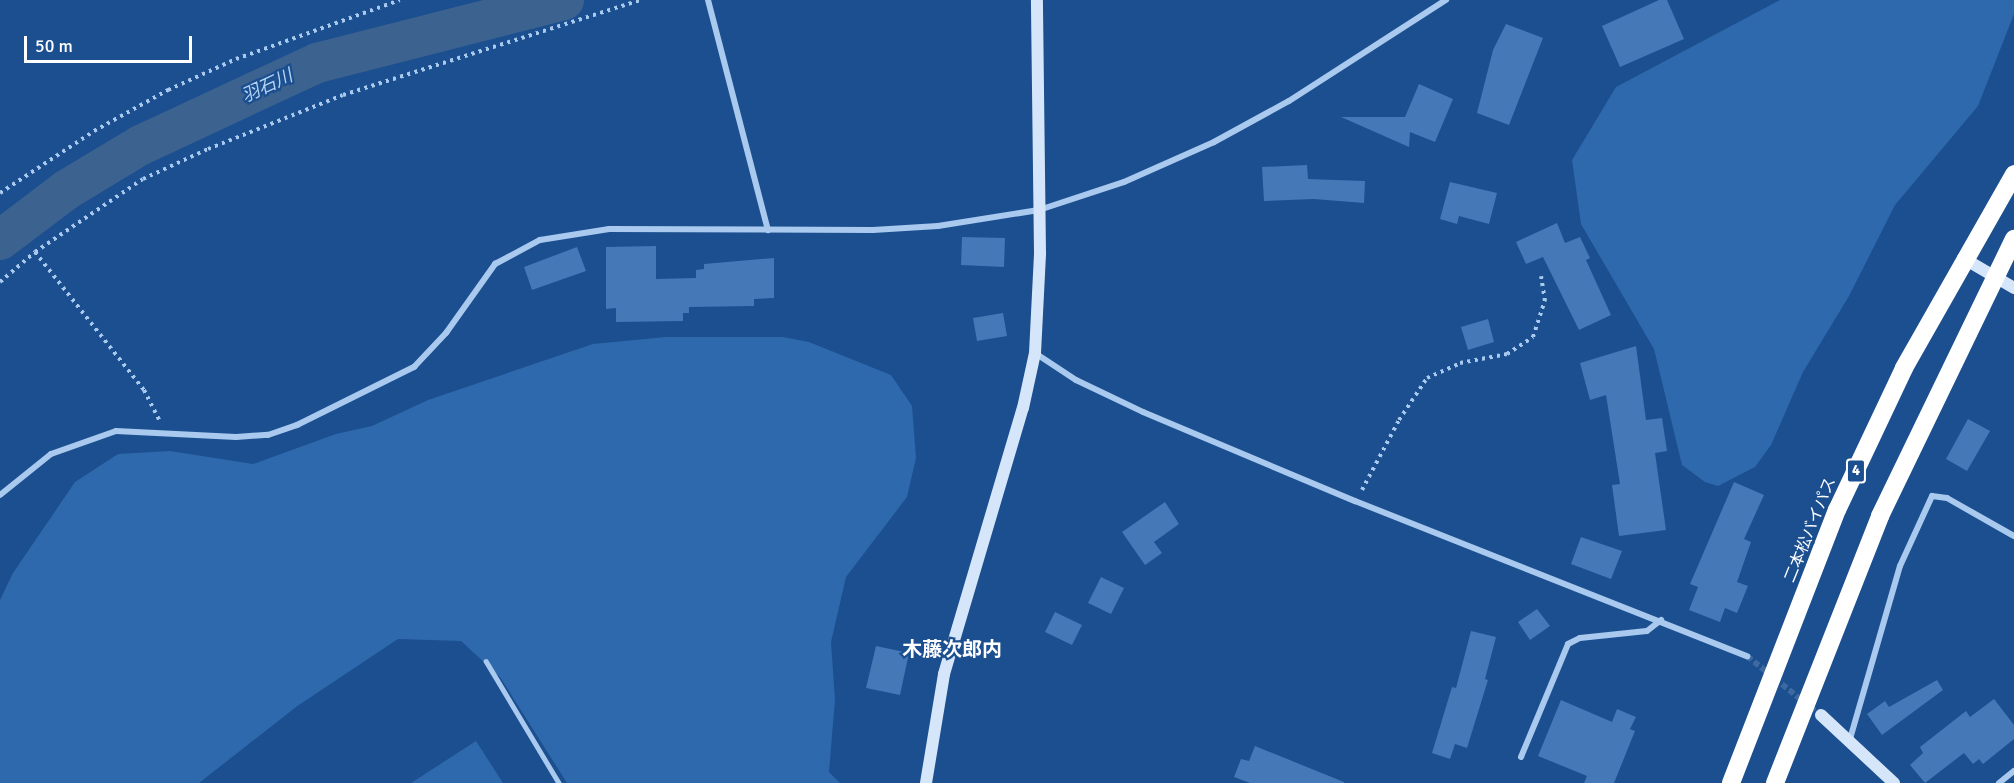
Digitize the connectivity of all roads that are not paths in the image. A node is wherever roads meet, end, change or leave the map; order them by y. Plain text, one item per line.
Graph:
1 (708, 0) edge
2 (1037, 0) edge
3 (1446, 0) edge
4 (2014, 174) edge
5 (1039, 210) junction
6 (768, 230) junction
7 (2014, 239) edge
8 (1963, 258) junction
9 (1994, 276) junction
10 (2014, 288) edge
11 (1035, 353) junction
12 (0, 495) edge
13 (2014, 536) edge
14 (1661, 620) junction
15 (1747, 656) tunnel mouth
16 (486, 661) dead end
17 (1821, 716) tunnel mouth
18 (1850, 739) junction
19 (1521, 757) dead end
20 (2014, 771) edge
21 (559, 783) edge
22 (926, 783) edge
23 (1731, 783) edge
24 (1775, 783) edge
25 (1894, 783) edge
26 (1999, 783) edge

1 - 6 street
2 - 5 street
3 - 5 street
4 - 8 highway, 二本松バイパス / 4
5 - 6 street
5 - 11 street
6 - 12 street
7 - 9 highway
8 - 9 street
8 - 23 highway, 二本松バイパス / 4
9 - 10 street
9 - 24 highway
11 - 14 street
11 - 22 street
13 - 18 street
14 - 15 street
14 - 19 street
16 - 21 lane
17 - 18 street
18 - 25 street
20 - 26 street

